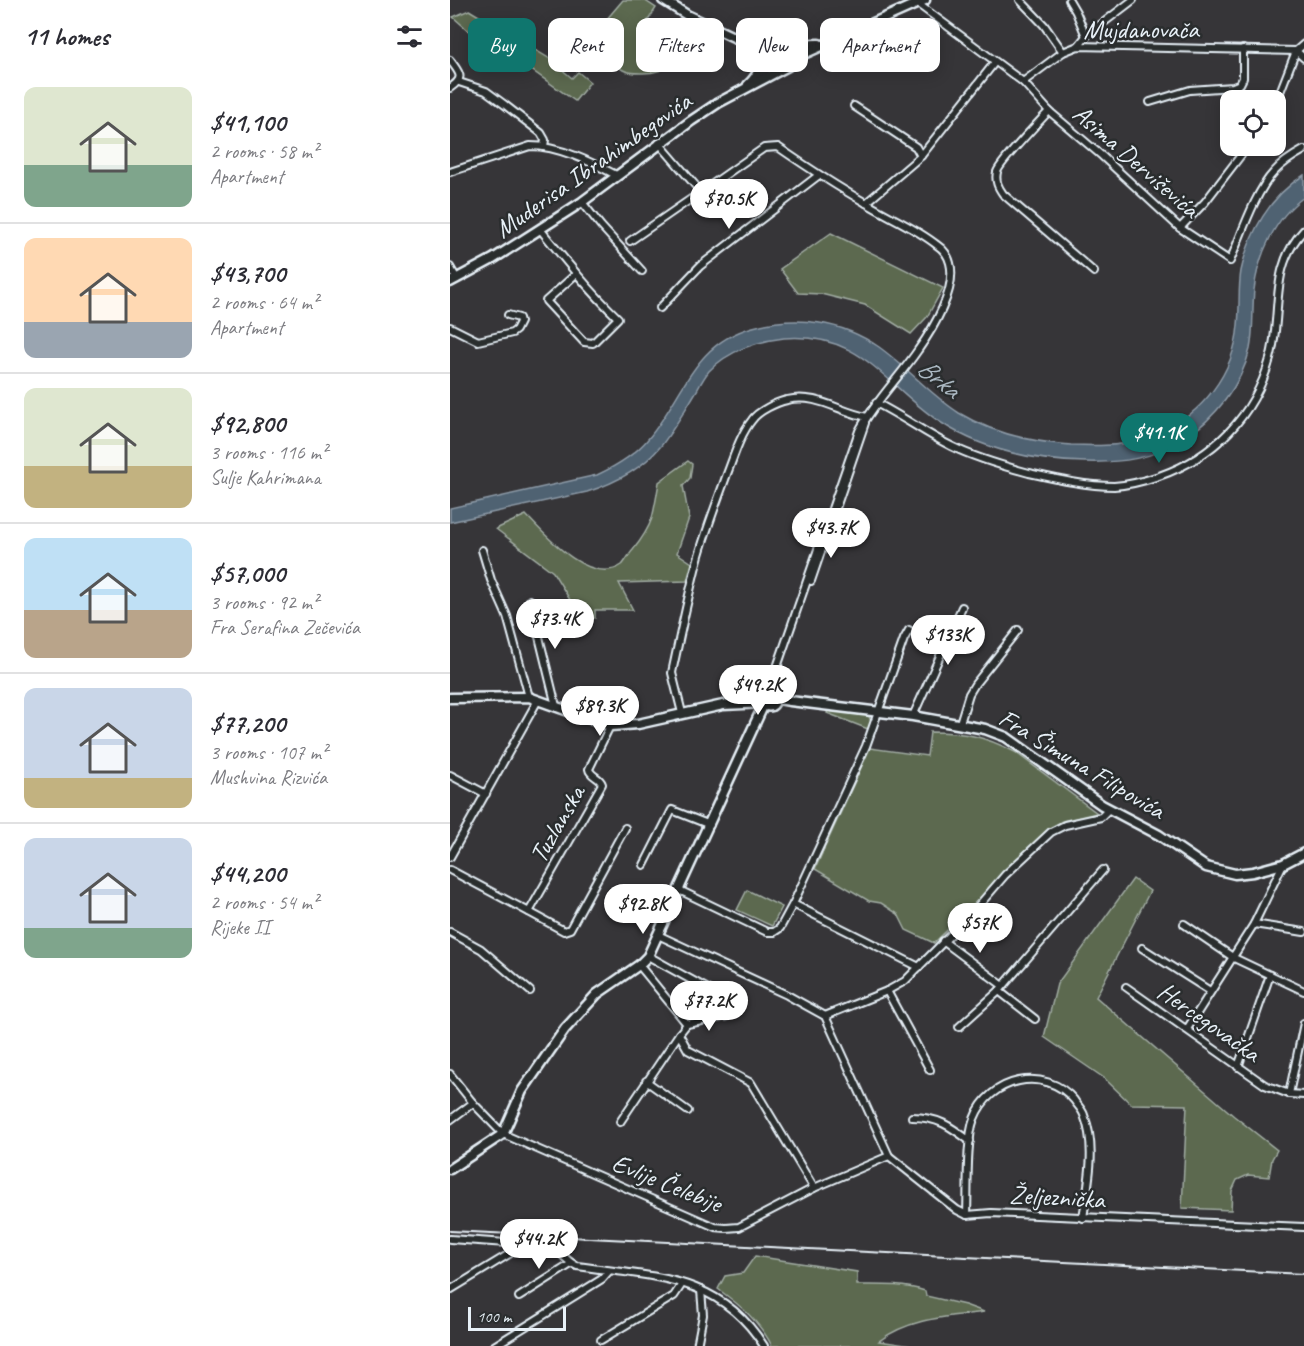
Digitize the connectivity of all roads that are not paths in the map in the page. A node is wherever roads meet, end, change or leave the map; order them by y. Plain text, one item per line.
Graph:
1 (663, 0) edge
2 (1020, 0) edge
3 (1069, 0) edge
4 (1134, 0) edge
5 (922, 2) edge
6 (884, 18) edge
7 (1086, 36) junction
8 (736, 37) edge
9 (1304, 44) edge
10 (1078, 46) junction
11 (1243, 49) junction
12 (1296, 51) junction
13 (1064, 52) junction
14 (1304, 58) edge
15 (450, 60) edge
16 (995, 62) junction
17 (758, 72) edge
18 (764, 72) edge
19 (777, 72) edge
20 (759, 81) junction
21 (459, 82) junction
22 (1023, 82) junction
23 (450, 88) edge
24 (744, 89) junction
25 (1281, 90) edge
26 (1150, 102) dead end
27 (854, 106) dead end
28 (1049, 111) junction
29 (660, 143) junction
30 (544, 146) junction
31 (1304, 150) edge
32 (921, 156) junction
33 (1240, 156) edge
34 (450, 172) edge
35 (616, 175) junction
36 (819, 175) junction
37 (701, 192) junction
38 (582, 202) junction
39 (866, 203) junction
40 (1180, 228) junction
41 (540, 229) junction
42 (1304, 230) edge
43 (630, 241) dead end
44 (450, 267) edge
45 (642, 271) dead end
46 (1094, 272) dead end
47 (576, 274) junction
48 (453, 281) edge
49 (660, 308) dead end
50 (508, 315) dead end
51 (450, 327) edge
52 (876, 403) junction
53 (867, 417) junction
54 (482, 550) dead end
55 (530, 600) dead end
56 (962, 607) dead end
57 (909, 630) dead end
58 (1018, 630) dead end
59 (529, 697) junction
60 (450, 698) edge
61 (538, 700) junction
62 (767, 702) junction
63 (556, 706) junction
64 (879, 712) junction
65 (682, 713) junction
66 (913, 716) junction
67 (960, 723) junction
68 (610, 726) junction
69 (450, 775) edge
70 (486, 794) junction
71 (1109, 809) junction
72 (710, 825) junction
73 (625, 828) dead end
74 (1304, 853) edge
75 (450, 857) edge
76 (1283, 864) junction
77 (644, 865) dead end
78 (450, 870) edge
79 (1103, 870) dead end
80 (679, 890) junction
81 (794, 904) junction
82 (529, 912) junction
83 (1184, 924) dead end
84 (1254, 924) junction
85 (450, 932) edge
86 (1304, 932) edge
87 (658, 935) junction
88 (943, 941) junction
89 (1142, 948) dead end
90 (648, 956) junction
91 (1234, 958) junction
92 (639, 965) junction
93 (918, 967) junction
94 (1270, 975) junction
95 (1126, 987) dead end
96 (1000, 988) junction
97 (1304, 990) edge
98 (530, 991) dead end
99 (887, 991) junction
100 (1210, 992) junction
101 (825, 1016) junction
102 (1035, 1019) dead end
103 (1304, 1023) edge
104 (687, 1024) junction
105 (959, 1027) dead end
106 (1187, 1029) junction
107 (679, 1034) junction
108 (1238, 1067) junction
109 (930, 1070) dead end
110 (450, 1074) edge
111 (646, 1081) junction
112 (1288, 1094) junction
113 (1304, 1095) edge
114 (472, 1103) junction
115 (688, 1111) dead end
116 (912, 1117) dead end
117 (450, 1120) edge
118 (620, 1122) dead end
119 (503, 1134) junction
120 (970, 1141) junction
121 (889, 1156) junction
122 (450, 1169) edge
123 (814, 1188) junction
124 (967, 1215) junction
125 (1083, 1218) junction
126 (1304, 1227) edge
127 (450, 1239) edge
128 (525, 1244) junction
129 (571, 1264) junction
130 (609, 1271) junction
131 (682, 1284) junction
132 (450, 1290) edge
133 (701, 1290) junction
134 (519, 1297) dead end
135 (601, 1340) dead end
136 (494, 1346) edge
137 (697, 1346) edge
138 (764, 1346) edge

1 - 8 main road
2 - 13 street
3 - 7 street
4 - 7 street
5 - 6 main road
5 - 16 street, Asima Derviševića
7 - 10 street
9 - 12 street
10 - 11 street, Mujdanovača
10 - 13 street, Mujdanovača
11 - 12 street, Mujdanovača
11 - 26 street
12 - 14 street
12 - 25 street
13 - 22 street, Mujdanovača
15 - 21 street
16 - 22 street, Asima Derviševića
16 - 32 street
17 - 24 main road
18 - 20 main road
19 - 20 main road, Muderisa Ibrahimbegovića
20 - 24 main road, Muderisa Ibrahimbegovića
21 - 23 street
21 - 30 street
22 - 28 street, Asima Derviševića
24 - 29 main road, Muderisa Ibrahimbegovića
27 - 32 street
28 - 40 street, Asima Derviševića
28 - 46 street
29 - 35 main road, Muderisa Ibrahimbegovića
29 - 37 street
30 - 34 street
30 - 35 street
31 - 40 street, Asima Derviševića
32 - 39 street
33 - 40 street
35 - 38 main road, Muderisa Ibrahimbegovića
36 - 37 street
36 - 39 street
36 - 49 street
37 - 43 street
38 - 41 main road, Muderisa Ibrahimbegovića
38 - 45 street
39 - 52 street
41 - 47 street
41 - 48 main road, Muderisa Ibrahimbegovića
42 - 52 street
44 - 48 street
47 - 47 street
50 - 51 street
52 - 53 street
53 - 62 street
53 - 65 street
54 - 59 street
55 - 63 street
56 - 66 street
57 - 64 street
58 - 67 street
59 - 60 main road
59 - 61 main road
61 - 63 main road
61 - 70 street
62 - 64 main road, Fra Šimuna Filipovića
62 - 65 main road, Fra Šimuna Filipovića
62 - 72 main road
63 - 68 main road
64 - 66 main road, Fra Šimuna Filipovića
64 - 81 street
65 - 68 main road, Fra Šimuna Filipovića
66 - 67 main road, Fra Šimuna Filipovića
67 - 71 main road, Fra Šimuna Filipovića
68 - 82 street, Tuzlanska
69 - 70 street
70 - 75 street
71 - 76 main road, Fra Šimuna Filipovića
71 - 88 street
72 - 77 street
72 - 80 main road
73 - 82 street
74 - 76 main road, Fra Šimuna Filipovića
76 - 84 street
78 - 82 street
79 - 96 street
80 - 81 street
80 - 87 main road
81 - 93 street
83 - 91 street
84 - 86 street
84 - 91 street
85 - 98 street
87 - 90 main road
87 - 101 street
88 - 93 street
88 - 96 street
89 - 100 street
90 - 92 main road
90 - 104 street
91 - 94 street
91 - 100 street
92 - 104 street
92 - 119 main road
93 - 99 street
94 - 97 street
94 - 108 street
95 - 106 street, Hercegovačka
96 - 102 street
96 - 105 street
99 - 101 street
99 - 109 street
100 - 106 street
101 - 121 street
103 - 112 street
104 - 107 street
106 - 108 street, Hercegovačka
107 - 111 street
107 - 123 street
108 - 112 street, Hercegovačka
110 - 114 street, Evlije Čelebije
111 - 115 street
111 - 118 street
112 - 113 street, Hercegovačka
114 - 117 street
114 - 119 street, Evlije Čelebije
116 - 120 street
119 - 122 main road
119 - 123 street, Evlije Čelebije
120 - 124 street
120 - 125 street
121 - 123 street, Evlije Čelebije
121 - 124 street
124 - 125 street, Željeznička
125 - 126 street, Željeznička
127 - 128 street
128 - 129 street
128 - 132 street
129 - 130 street
129 - 134 street
130 - 131 street
130 - 136 street
131 - 133 street
131 - 135 street
133 - 137 street
133 - 138 street

